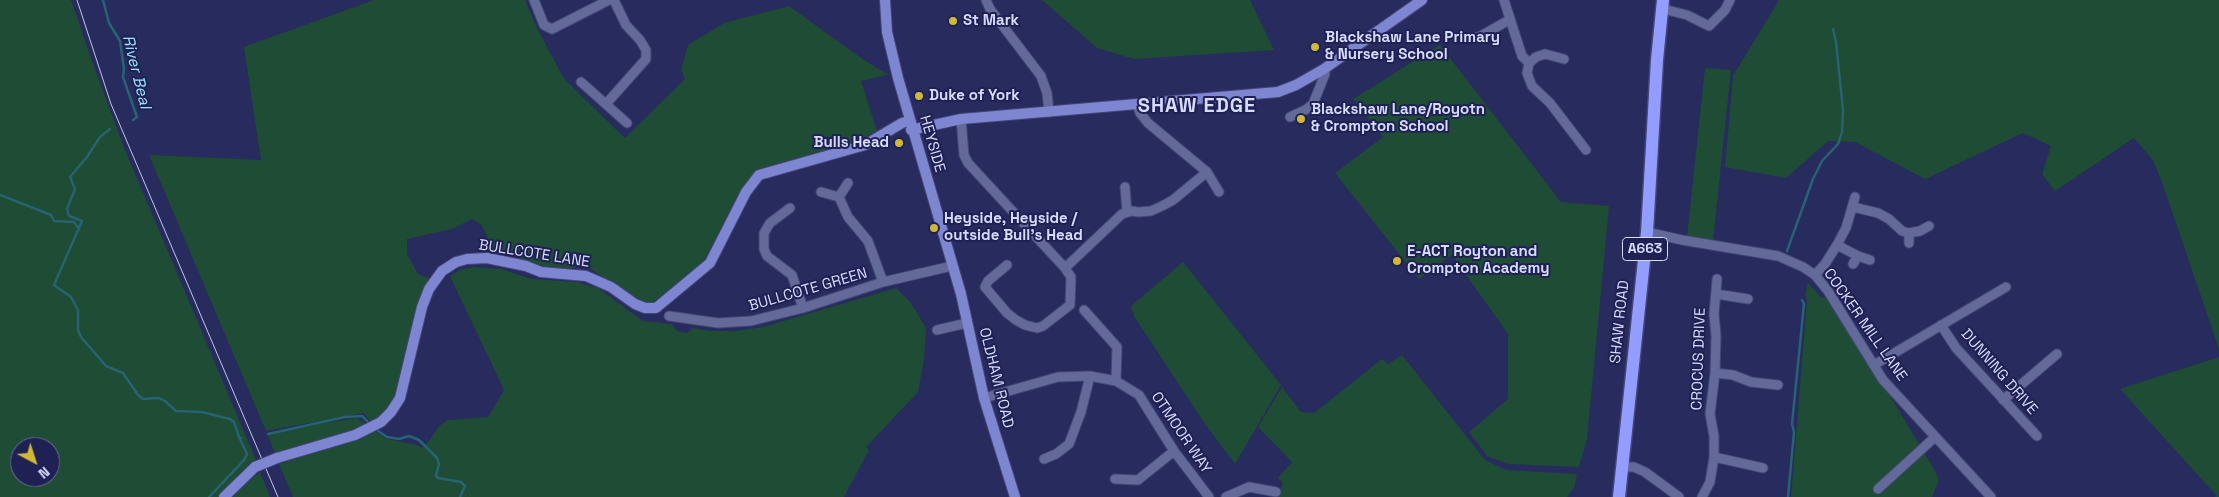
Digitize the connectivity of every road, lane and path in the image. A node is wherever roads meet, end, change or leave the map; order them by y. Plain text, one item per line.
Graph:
1 (534, 0) edge
2 (609, 0) edge
3 (614, 0) edge
4 (885, 0) edge
5 (986, 0) edge
6 (1422, 0) edge
7 (1505, 0) edge
8 (1730, 0) edge
9 (1663, 4) edge
10 (1509, 20) junction
11 (1470, 38) dead end
12 (1564, 59) dead end
13 (1529, 63) junction
14 (1324, 69) junction
15 (581, 82) dead end
16 (606, 104) junction
17 (1137, 104) junction
18 (1049, 112) junction
19 (1290, 117) dead end
20 (961, 119) junction
21 (626, 123) dead end
22 (911, 125) junction
23 (1586, 150) dead end
24 (1207, 172) junction
25 (848, 183) dead end
26 (1125, 187) dead end
27 (821, 192) dead end
28 (1219, 192) dead end
29 (839, 197) junction
30 (1855, 197) dead end
31 (1853, 207) junction
32 (790, 208) dead end
33 (1124, 213) junction
34 (1929, 226) dead end
35 (1647, 232) junction
36 (1909, 233) junction
37 (1909, 243) dead end
38 (1837, 245) junction
39 (1870, 260) dead end
40 (1007, 265) dead end
41 (952, 266) junction
42 (1065, 268) junction
43 (1815, 275) junction
44 (1717, 279) dead end
45 (883, 282) junction
46 (2006, 287) dead end
47 (1716, 294) junction
48 (1748, 299) dead end
49 (804, 308) junction
50 (1084, 310) dead end
51 (669, 316) dead end
52 (967, 323) junction
53 (1942, 325) junction
54 (937, 330) dead end
55 (2057, 354) dead end
56 (1874, 365) junction
57 (1715, 373) junction
58 (1090, 376) junction
59 (1116, 380) junction
60 (1778, 385) dead end
61 (984, 398) junction
62 (2004, 400) junction
63 (2037, 436) dead end
64 (1935, 437) junction
65 (1174, 451) junction
66 (1714, 457) junction
67 (1044, 459) dead end
68 (1622, 467) junction
69 (1763, 468) dead end
70 (1115, 479) dead end
71 (1878, 489) dead end
72 (1276, 492) dead end
73 (224, 497) edge
74 (1015, 497) edge
75 (1209, 497) edge
76 (1226, 497) edge
77 (1619, 497) edge
78 (1679, 497) edge
79 (1702, 497) edge
80 (1991, 497) edge

1 - 2 street
3 - 16 street
4 - 22 street, HEYSIDE
5 - 18 street
6 - 14 street
7 - 10 street
8 - 9 street
9 - 35 main road, SHAW ROAD / A663
10 - 11 street
10 - 13 street
12 - 13 street
13 - 23 street
14 - 17 street
14 - 19 street
15 - 16 street
16 - 21 street
17 - 18 street
17 - 24 street
18 - 20 street
20 - 22 street
20 - 42 street
22 - 41 street, HEYSIDE
22 - 73 street, BULLCOTE LANE, bridge
24 - 28 street
24 - 33 street
25 - 29 street
26 - 33 street
27 - 29 street
29 - 45 street
30 - 31 street
31 - 36 street
31 - 38 street
32 - 49 street
33 - 42 street
34 - 36 street
35 - 43 street, COCKER MILL LANE
35 - 68 main road, SHAW ROAD / A663
36 - 37 street
38 - 39 street
38 - 43 street
40 - 42 street
41 - 45 street, BULLCOTE GREEN
41 - 52 street, OLDHAM ROAD
43 - 56 street, COCKER MILL LANE
44 - 47 street, CROCUS DRIVE
45 - 49 street, BULLCOTE GREEN
46 - 53 street
47 - 48 street
47 - 57 street, CROCUS DRIVE
49 - 51 street, BULLCOTE GREEN
50 - 59 street
52 - 54 street
52 - 61 street, OLDHAM ROAD
53 - 56 street
53 - 62 street, DUNNING DRIVE
55 - 62 street
56 - 64 street, COCKER MILL LANE
57 - 60 street
57 - 66 street, CROCUS DRIVE
58 - 59 street, OTMOOR WAY
58 - 61 street, OTMOOR WAY
58 - 67 street
59 - 65 street, OTMOOR WAY
61 - 74 street, OLDHAM ROAD
62 - 63 street, DUNNING DRIVE
64 - 71 street
64 - 80 street, COCKER MILL LANE
65 - 70 street
65 - 75 street, OTMOOR WAY
66 - 69 street
66 - 79 street, CROCUS DRIVE
68 - 77 main road, SHAW ROAD / A663
68 - 78 street
72 - 76 street

